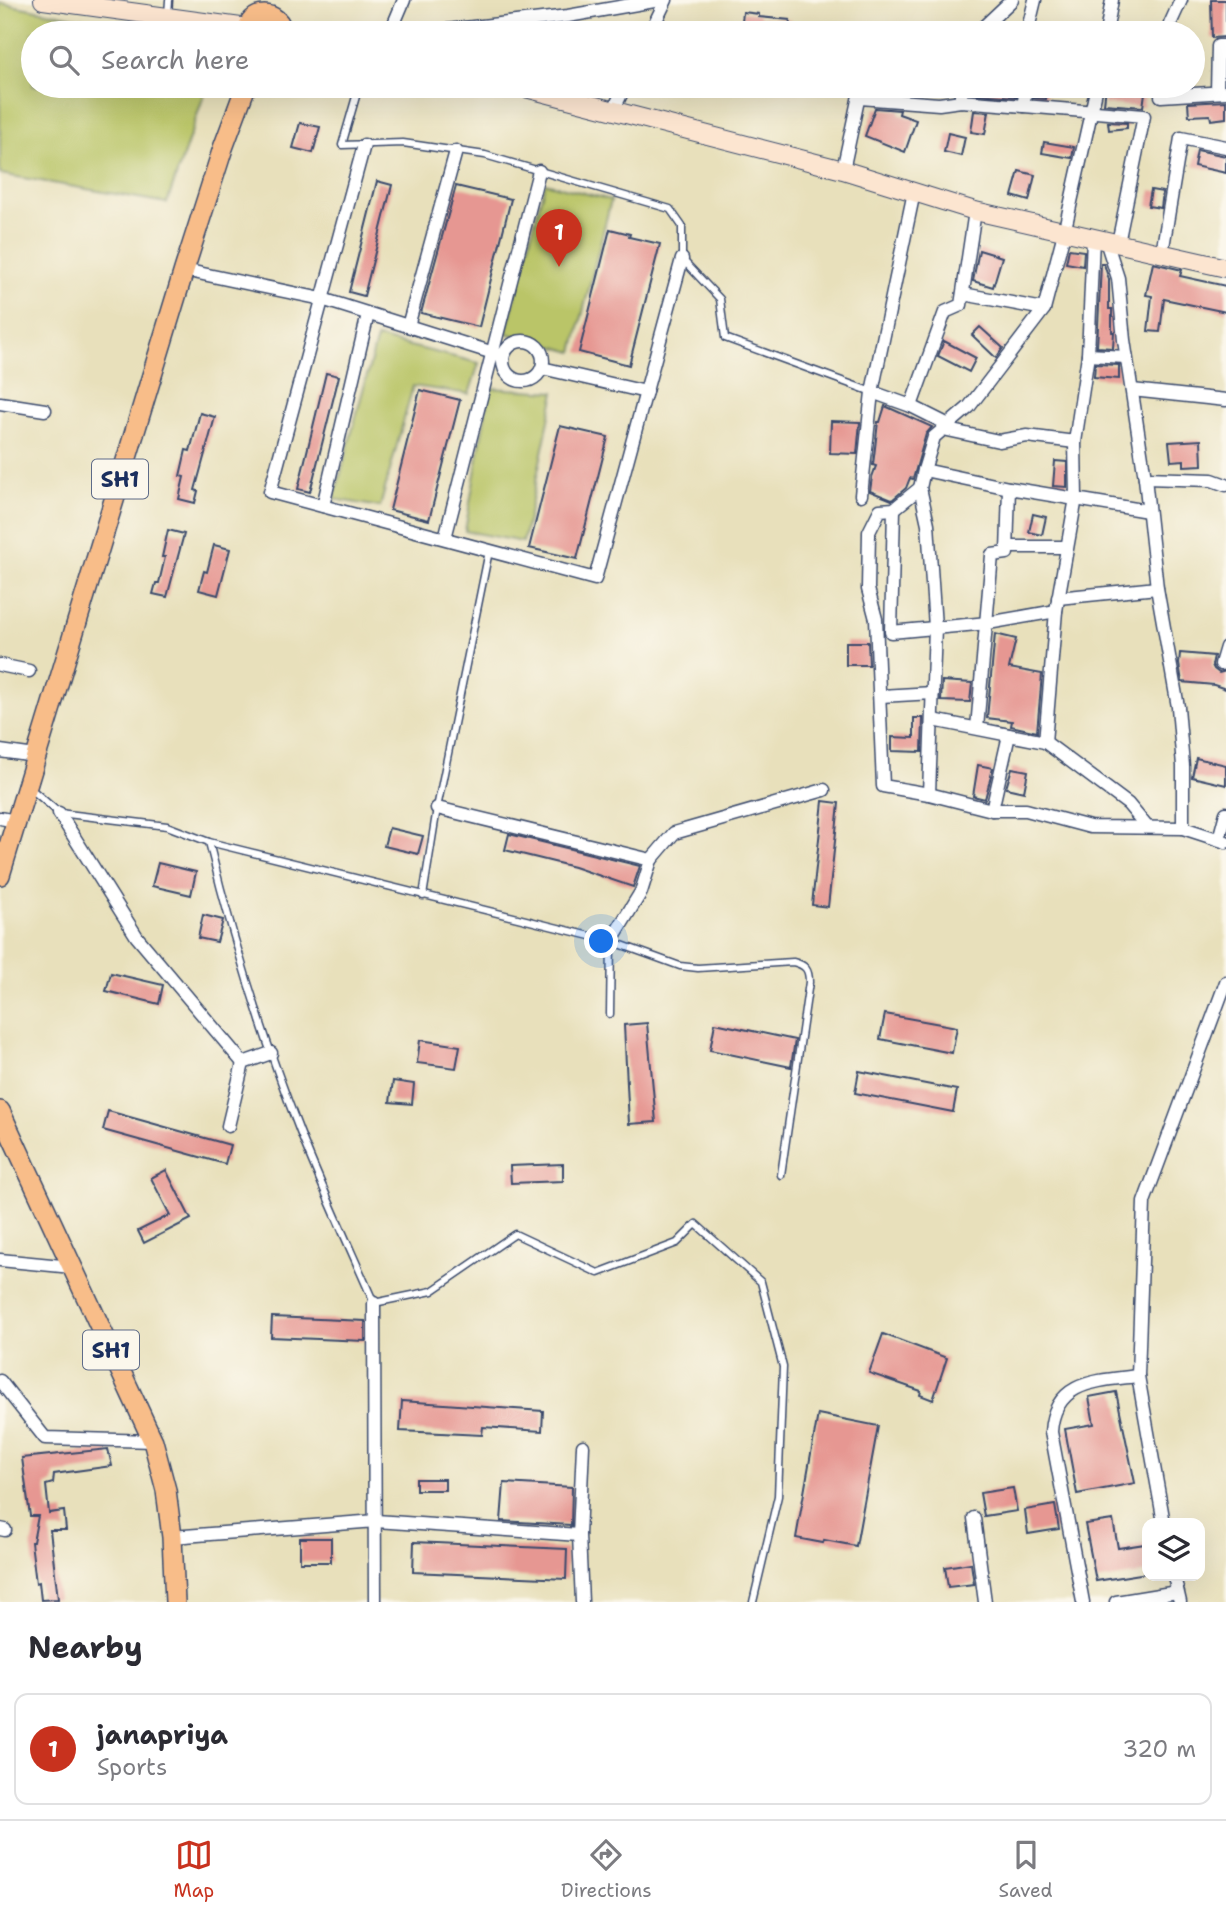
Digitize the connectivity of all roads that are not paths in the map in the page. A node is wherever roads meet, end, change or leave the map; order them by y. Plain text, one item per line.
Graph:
1 (43, 0) edge
2 (404, 0) edge
3 (660, 0) edge
4 (666, 0) edge
5 (1012, 0) edge
6 (1034, 0) edge
7 (1112, 0) edge
8 (1181, 0) edge
9 (169, 8) edge
10 (276, 19) edge
11 (216, 21) edge
12 (252, 21) edge
13 (395, 21) edge
14 (525, 21) edge
15 (656, 21) edge
16 (989, 21) edge
17 (1030, 21) edge
18 (1108, 21) edge
19 (1171, 21) edge
20 (1226, 46) edge
21 (1221, 92) edge
22 (242, 98) edge
23 (356, 98) edge
24 (564, 98) edge
25 (619, 98) edge
26 (860, 98) edge
27 (900, 98) edge
28 (1024, 98) edge
29 (1095, 98) edge
30 (961, 101) joint
31 (1024, 106) junction
32 (1093, 110) junction
33 (613, 111) junction
34 (364, 145) junction
35 (1226, 147) edge
36 (456, 151) junction
37 (843, 170) junction
38 (540, 171) junction
39 (914, 192) junction
40 (975, 211) junction
41 (1064, 233) junction
42 (1106, 241) junction
43 (1162, 253) junction
44 (682, 259) junction
45 (1226, 268) edge
46 (184, 270) junction
47 (963, 294) junction
48 (322, 299) junction
49 (1044, 309) junction
50 (369, 314) junction
51 (408, 326) junction
52 (498, 354) junction
53 (1088, 355) junction
54 (1126, 357) junction
55 (542, 368) junction
56 (1132, 390) junction
57 (646, 392) junction
58 (872, 392) junction
59 (1226, 400) edge
60 (0, 403) edge
61 (911, 406) junction
62 (45, 410) dead end
63 (946, 427) junction
64 (1075, 442) junction
65 (924, 470) junction
66 (1145, 478) junction
67 (1226, 485) edge
68 (920, 488) junction
69 (1009, 488) junction
70 (861, 495) dead end
71 (1076, 498) junction
72 (323, 506) junction
73 (894, 509) junction
74 (1148, 511) junction
75 (444, 538) junction
76 (1007, 547) junction
77 (1066, 547) junction
78 (489, 550) junction
79 (1157, 588) junction
80 (1057, 605) junction
81 (988, 623) junction
82 (935, 627) junction
83 (1226, 647) edge
84 (0, 664) edge
85 (1221, 664) dead end
86 (29, 671) dead end
87 (933, 693) junction
88 (881, 696) junction
89 (933, 720) junction
90 (977, 728) junction
91 (1009, 736) junction
92 (1045, 742) junction
93 (0, 751) edge
94 (35, 757) junction
95 (26, 785) junction
96 (824, 790) dead end
97 (929, 794) junction
98 (437, 808) junction
99 (992, 810) junction
100 (59, 813) junction
101 (1226, 813) edge
102 (8, 820) edge
103 (1147, 827) junction
104 (1183, 828) junction
105 (1223, 841) edge
106 (209, 842) junction
107 (651, 860) junction
108 (0, 875) edge
109 (423, 896) junction
110 (611, 941) junction
111 (1226, 982) edge
112 (610, 1014) dead end
113 (271, 1053) junction
114 (243, 1063) junction
115 (0, 1111) edge
116 (228, 1126) dead end
117 (781, 1175) dead end
118 (0, 1260) edge
119 (72, 1267) junction
120 (374, 1303) junction
121 (1138, 1376) junction
122 (0, 1381) edge
123 (153, 1441) junction
124 (583, 1447) dead end
125 (974, 1518) dead end
126 (1163, 1518) edge
127 (376, 1521) junction
128 (579, 1535) junction
129 (173, 1537) junction
130 (1178, 1597) edge
131 (175, 1602) edge
132 (375, 1602) edge
133 (582, 1602) edge
134 (753, 1602) edge
135 (985, 1602) edge
136 (1083, 1602) edge
137 (1116, 1602) edge

1 - 9 main road
2 - 13 street
3 - 14 street
4 - 15 street
5 - 16 street
6 - 17 street
7 - 18 street
8 - 19 street
9 - 11 main road
10 - 12 main road
20 - 21 street
22 - 46 main road, SH1
23 - 34 lane
24 - 33 main road
25 - 33 street
26 - 37 street
27 - 30 street
28 - 31 street
29 - 32 street
30 - 31 street
31 - 32 street
32 - 41 street
32 - 42 street
33 - 37 main road
34 - 36 lane
34 - 48 street
35 - 43 street
36 - 38 lane
36 - 51 street
37 - 39 main road
38 - 44 lane
38 - 52 street
39 - 40 main road
39 - 58 street
40 - 41 main road
40 - 47 street
41 - 42 main road
41 - 49 street
42 - 43 main road
42 - 53 street
42 - 54 street
43 - 45 main road
44 - 57 street
44 - 58 lane
46 - 48 street
46 - 94 main road, SH1
47 - 49 street
47 - 61 street
48 - 50 street
48 - 72 street
49 - 63 street
50 - 51 street
50 - 72 street
51 - 52 street
52 - 55 street
52 - 55 street
52 - 75 street
53 - 54 street
53 - 64 street
54 - 56 street
55 - 57 street
56 - 59 street
56 - 66 street
57 - 78 street
58 - 61 street
58 - 70 street
60 - 62 street
61 - 63 street
63 - 64 street
63 - 65 street
64 - 71 street
65 - 68 street
65 - 69 street
66 - 67 street
66 - 74 street
68 - 73 street
68 - 82 street
69 - 71 street
69 - 76 street
71 - 74 street
71 - 77 street
72 - 75 street
73 - 82 street
73 - 88 street
74 - 79 street
75 - 78 street
76 - 77 street
76 - 81 street
77 - 80 street
78 - 98 lane
79 - 80 street
79 - 104 street
80 - 81 street
80 - 92 street
81 - 82 street
81 - 90 street
82 - 87 street
83 - 85 street
84 - 86 street
87 - 88 street
87 - 89 street
88 - 97 street
89 - 90 street
89 - 97 street
90 - 91 street
91 - 92 street
91 - 99 street
92 - 103 street
93 - 94 street
94 - 95 main road, SH1
95 - 100 lane
95 - 102 main road, SH1
96 - 107 street
97 - 99 street
98 - 107 street
98 - 109 lane
99 - 103 street
100 - 106 lane
100 - 114 street
101 - 105 street
102 - 108 main road, SH1
103 - 104 street
104 - 105 street
106 - 109 lane
106 - 113 lane
107 - 110 street
109 - 110 lane
110 - 112 lane
110 - 117 lane
111 - 121 street
113 - 114 street
113 - 120 lane
114 - 116 street
115 - 119 main road, SH1
118 - 119 street
119 - 123 main road, SH1
120 - 127 street
120 - 134 lane
121 - 126 street
121 - 136 street
122 - 123 street
123 - 129 main road, SH1
124 - 128 street
125 - 135 street
127 - 128 street
127 - 129 street
127 - 132 street
128 - 133 street
129 - 131 main road, SH1
130 - 137 street

